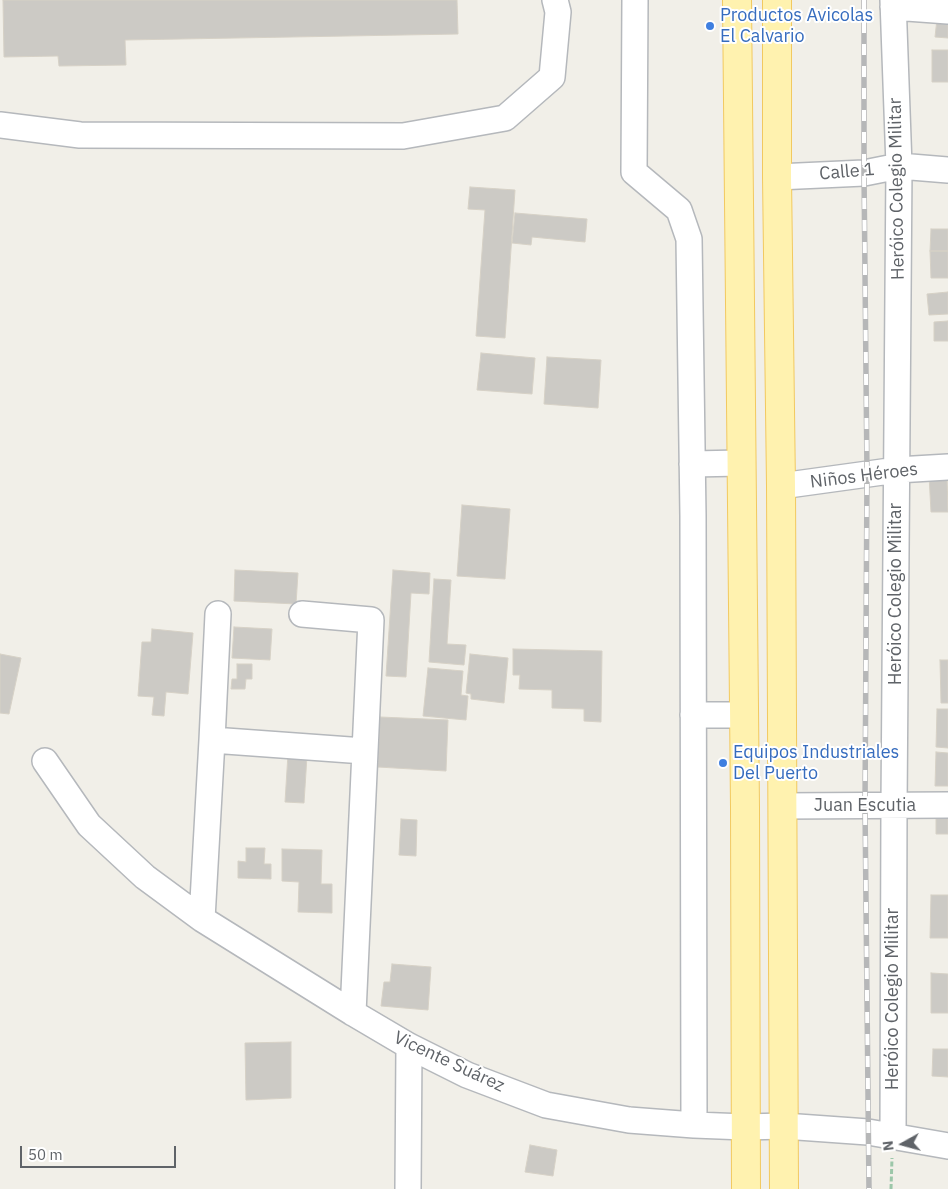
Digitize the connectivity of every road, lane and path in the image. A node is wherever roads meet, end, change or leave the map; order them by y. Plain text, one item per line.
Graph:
1 (555, 0) edge
2 (635, 0) edge
3 (737, 0) edge
4 (776, 0) edge
5 (893, 4) edge
6 (948, 11) edge
7 (0, 125) edge
8 (899, 166) junction
9 (948, 170) edge
10 (776, 178) junction
11 (741, 463) junction
12 (692, 464) junction
13 (948, 468) edge
14 (897, 470) junction
15 (781, 486) junction
16 (218, 614) dead end
17 (302, 614) dead end
18 (693, 715) junction
19 (744, 715) junction
20 (212, 740) junction
21 (364, 751) junction
22 (45, 761) dead end
23 (948, 805) edge
24 (782, 806) junction
25 (894, 806) junction
26 (202, 919) junction
27 (353, 1013) junction
28 (409, 1046) junction
29 (694, 1125) junction
30 (746, 1126) junction
31 (784, 1126) junction
32 (893, 1137) junction
33 (948, 1146) edge
34 (408, 1189) edge
35 (746, 1189) edge
36 (784, 1189) edge
37 (891, 1189) edge

1 - 7 street
2 - 12 street
3 - 11 main road
4 - 10 main road
5 - 6 street
5 - 8 street, Heróico Colegio Militar
8 - 9 street, Calle 1
8 - 10 street, Calle 1
8 - 14 street, Heróico Colegio Militar
10 - 15 main road
11 - 12 street
11 - 19 main road
12 - 18 street
13 - 14 street, Niños Héroes
14 - 15 street, Niños Héroes
14 - 25 street, Heróico Colegio Militar
15 - 24 main road
16 - 20 street
17 - 21 street
18 - 19 street
18 - 29 street
19 - 30 main road
20 - 21 street
20 - 26 street
21 - 27 street
22 - 26 street, Vicente Suárez
23 - 25 street, Juan Escutia
24 - 25 street, Juan Escutia
24 - 31 main road
25 - 32 street, Heróico Colegio Militar
26 - 27 street, Vicente Suárez
27 - 28 street, Vicente Suárez
28 - 29 street, Vicente Suárez
28 - 34 street
29 - 30 street, Vicente Suárez
30 - 31 street, Vicente Suárez
30 - 35 main road
31 - 32 street, Vicente Suárez
31 - 36 main road
32 - 33 street, Vicente Suárez
32 - 37 path

